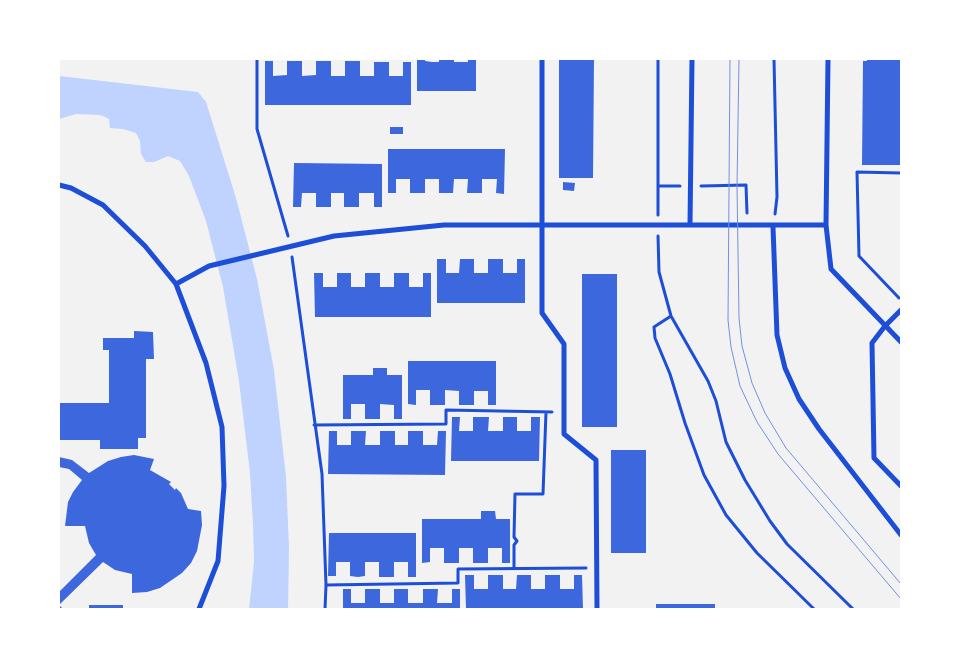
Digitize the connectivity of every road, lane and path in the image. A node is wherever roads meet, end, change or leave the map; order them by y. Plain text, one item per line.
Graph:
1 (257, 59) edge
2 (542, 59) edge
3 (658, 59) edge
4 (692, 59) edge
5 (774, 59) edge
6 (828, 59) edge
7 (901, 173) edge
8 (59, 186) edge
9 (658, 186) junction
10 (690, 186) junction
11 (756, 213) dead end
12 (765, 213) dead end
13 (775, 213) junction
14 (542, 225) junction
15 (658, 225) junction
16 (690, 225) junction
17 (826, 226) junction
18 (773, 227) junction
19 (291, 247) junction
20 (176, 284) junction
21 (901, 301) edge
22 (901, 310) edge
23 (672, 316) junction
24 (884, 326) junction
25 (901, 342) edge
26 (546, 412) junction
27 (564, 412) junction
28 (314, 425) junction
29 (901, 486) edge
30 (901, 534) edge
31 (514, 568) junction
32 (597, 568) junction
33 (326, 585) junction
34 (200, 609) edge
35 (325, 609) edge
36 (597, 609) edge
37 (814, 609) edge
38 (853, 609) edge

1 - 19 path
2 - 14 street
3 - 9 path
4 - 10 street
5 - 13 path
6 - 17 street
7 - 21 path
8 - 20 street
9 - 10 path
9 - 15 path
10 - 11 path
10 - 16 street
12 - 13 path
13 - 18 path
14 - 15 street
14 - 19 street
14 - 27 street
15 - 16 street
15 - 23 path
16 - 18 street
17 - 18 street
17 - 24 street
18 - 30 street
19 - 20 street
19 - 28 path
20 - 34 street
22 - 24 street
23 - 37 path
23 - 38 path
24 - 25 street
24 - 29 street
26 - 27 path
26 - 28 path
26 - 31 path
27 - 32 street
28 - 33 path
31 - 32 path
31 - 33 path
32 - 36 street
33 - 35 path

